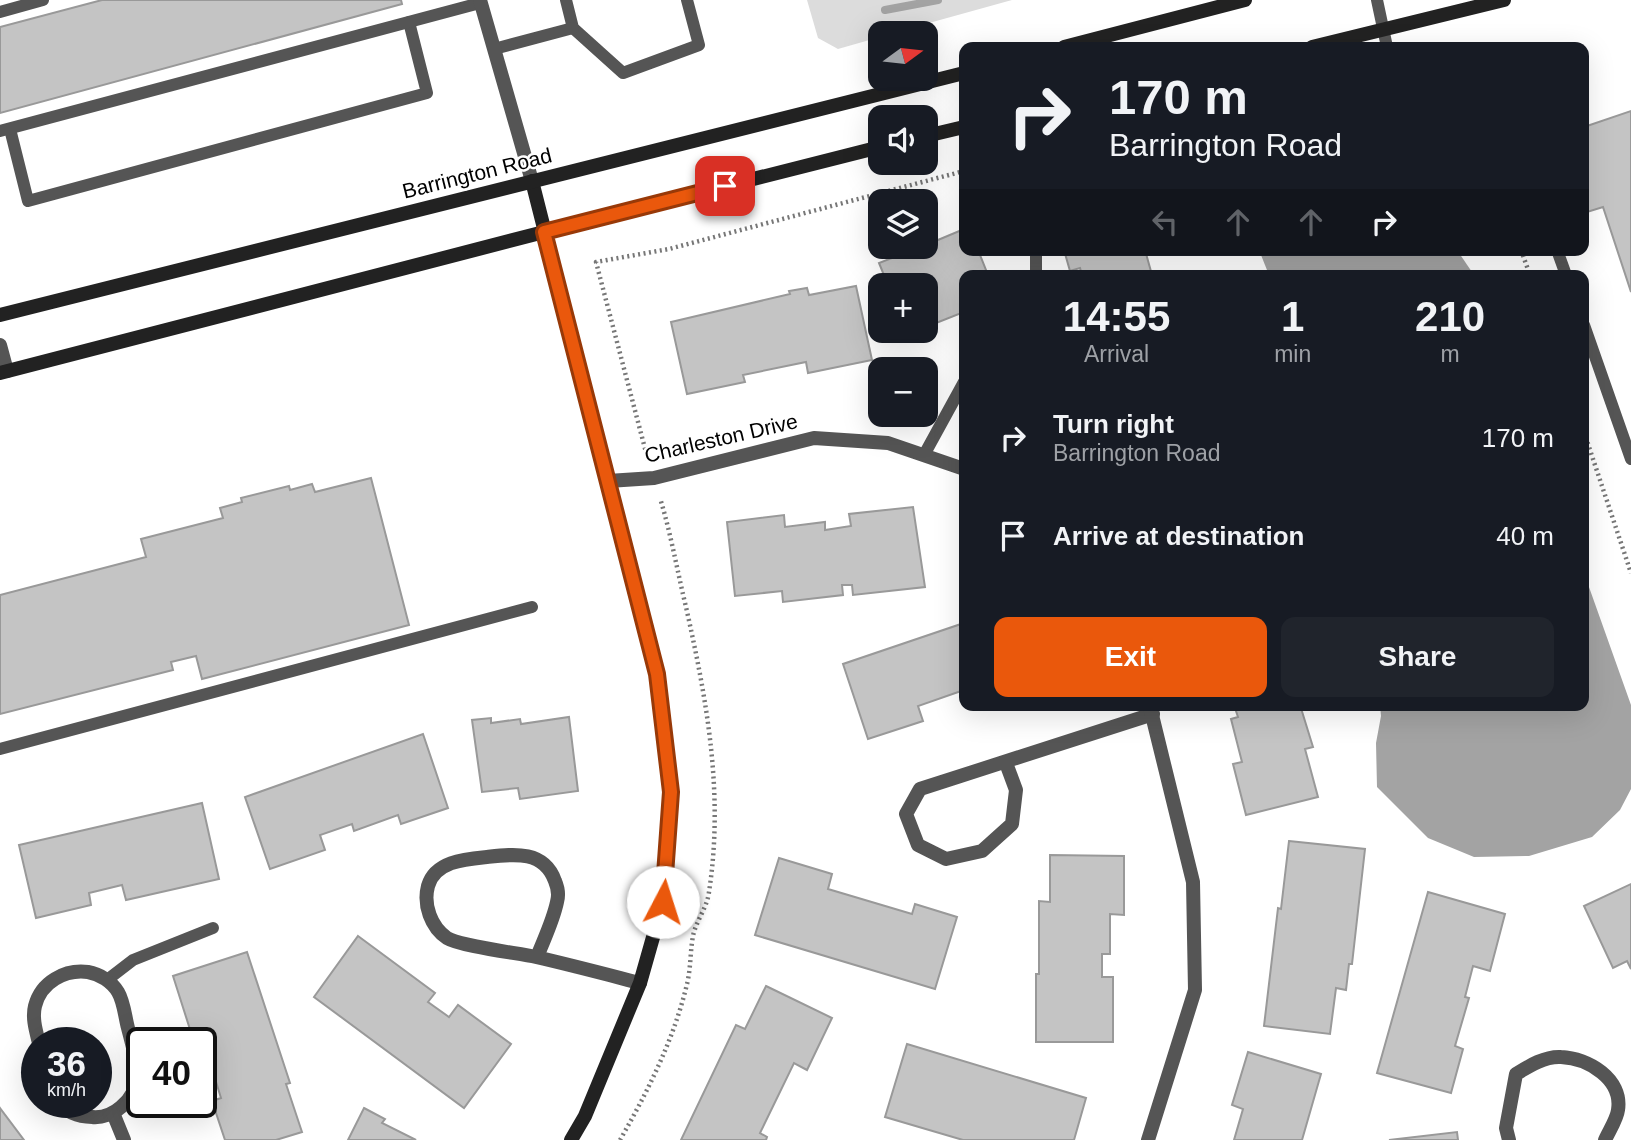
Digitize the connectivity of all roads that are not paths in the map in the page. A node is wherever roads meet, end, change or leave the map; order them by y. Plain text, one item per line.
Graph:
1 (43, 0) edge
2 (566, 0) edge
3 (687, 0) edge
4 (1245, 0) edge
5 (1377, 0) edge
6 (1504, 0) edge
7 (480, 2) edge
8 (0, 12) edge
9 (410, 22) junction
10 (573, 28) junction
11 (1384, 31) junction
12 (1083, 42) edge
13 (1334, 42) edge
14 (1386, 42) edge
15 (494, 50) junction
16 (959, 74) edge
17 (959, 128) edge
18 (5, 130) edge
19 (938, 133) edge
20 (868, 150) edge
21 (532, 181) junction
22 (544, 232) junction
23 (0, 315) edge
24 (1589, 339) edge
25 (0, 345) edge
26 (4, 372) edge
27 (959, 391) edge
28 (924, 455) junction
29 (1631, 459) edge
30 (959, 467) edge
31 (608, 481) junction
32 (533, 607) dead end
33 (1148, 711) edge
34 (1151, 711) edge
35 (0, 749) edge
36 (1006, 763) junction
37 (213, 928) dead end
38 (537, 957) junction
39 (107, 980) junction
40 (640, 983) junction
41 (35, 1027) edge
42 (113, 1113) joint
43 (124, 1140) edge
44 (571, 1140) edge
45 (1148, 1140) edge
46 (1509, 1140) edge
47 (1605, 1140) edge

1 - 8 lane
2 - 10 lane
3 - 10 lane
4 - 12 main road
5 - 11 lane
6 - 11 main road
7 - 9 lane
7 - 15 street
9 - 18 lane
9 - 18 lane
10 - 15 lane
11 - 13 main road
11 - 14 lane
15 - 21 street
16 - 21 main road, Barrington Road
17 - 19 main road
20 - 22 main road
21 - 22 main road
21 - 23 main road, Barrington Road
22 - 26 main road
22 - 31 main road
24 - 29 lane
25 - 26 street
27 - 28 lane
28 - 30 street, Charleston Drive
28 - 31 street, Charleston Drive
31 - 40 main road
32 - 35 lane
33 - 36 street
34 - 45 street
36 - 36 street
37 - 39 lane
38 - 38 street
38 - 40 street
39 - 41 street
39 - 42 street
40 - 44 main road
42 - 43 street
46 - 47 street

